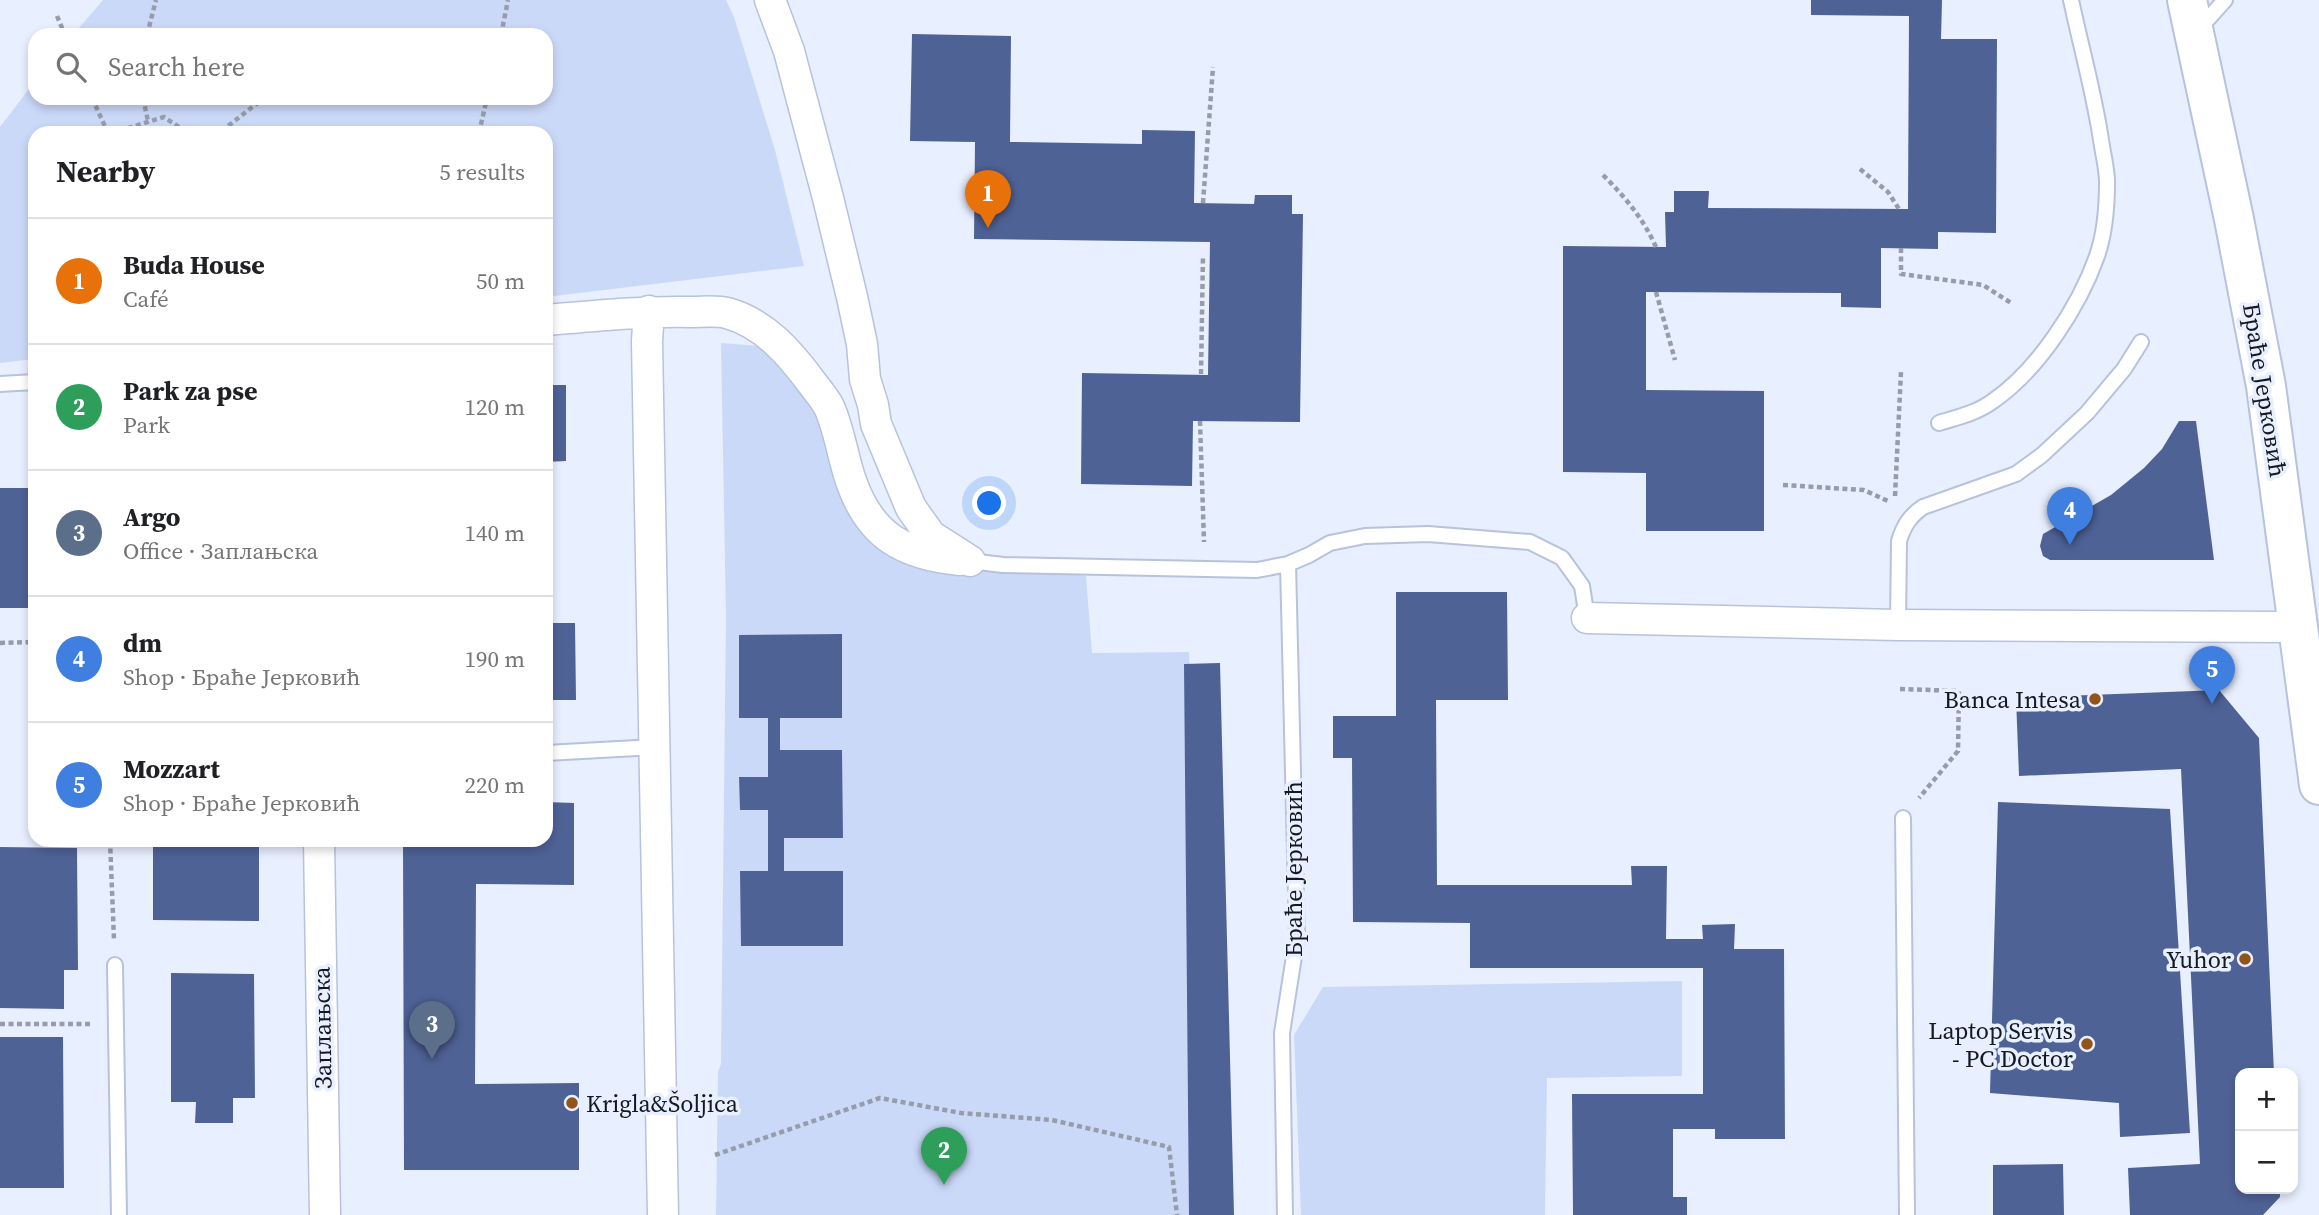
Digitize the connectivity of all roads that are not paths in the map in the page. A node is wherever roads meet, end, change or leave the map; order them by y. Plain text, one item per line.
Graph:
1 (770, 0) edge
2 (2071, 0) edge
3 (2225, 0) edge
4 (2191, 17) edge
5 (649, 312) junction
6 (553, 319) edge
7 (2141, 342) dead end
8 (28, 382) edge
9 (0, 384) edge
10 (1939, 423) dead end
11 (970, 561) junction
12 (1288, 564) junction
13 (1587, 618) joint
14 (1898, 625) junction
15 (2299, 627) junction
16 (2315, 716) edge
17 (654, 747) junction
18 (553, 753) edge
19 (2319, 785) edge
20 (1903, 818) road end
21 (318, 847) edge
22 (114, 965) road end
23 (118, 1215) edge
24 (325, 1215) edge
25 (663, 1215) edge
26 (1285, 1215) edge
27 (1907, 1215) edge

1 - 11 street
2 - 10 lane
3 - 4 lane
4 - 15 main road, Браће Јерковић
5 - 6 street
5 - 11 street
5 - 17 street
7 - 14 lane
8 - 9 lane
11 - 12 lane
12 - 13 lane
12 - 26 lane, Браће Јерковић
13 - 14 street
14 - 15 street
15 - 16 main road, Браће Јерковић
16 - 19 main road, Браће Јерковић
17 - 18 lane
17 - 25 street
20 - 27 lane
21 - 24 street, Заплањска
22 - 23 lane

